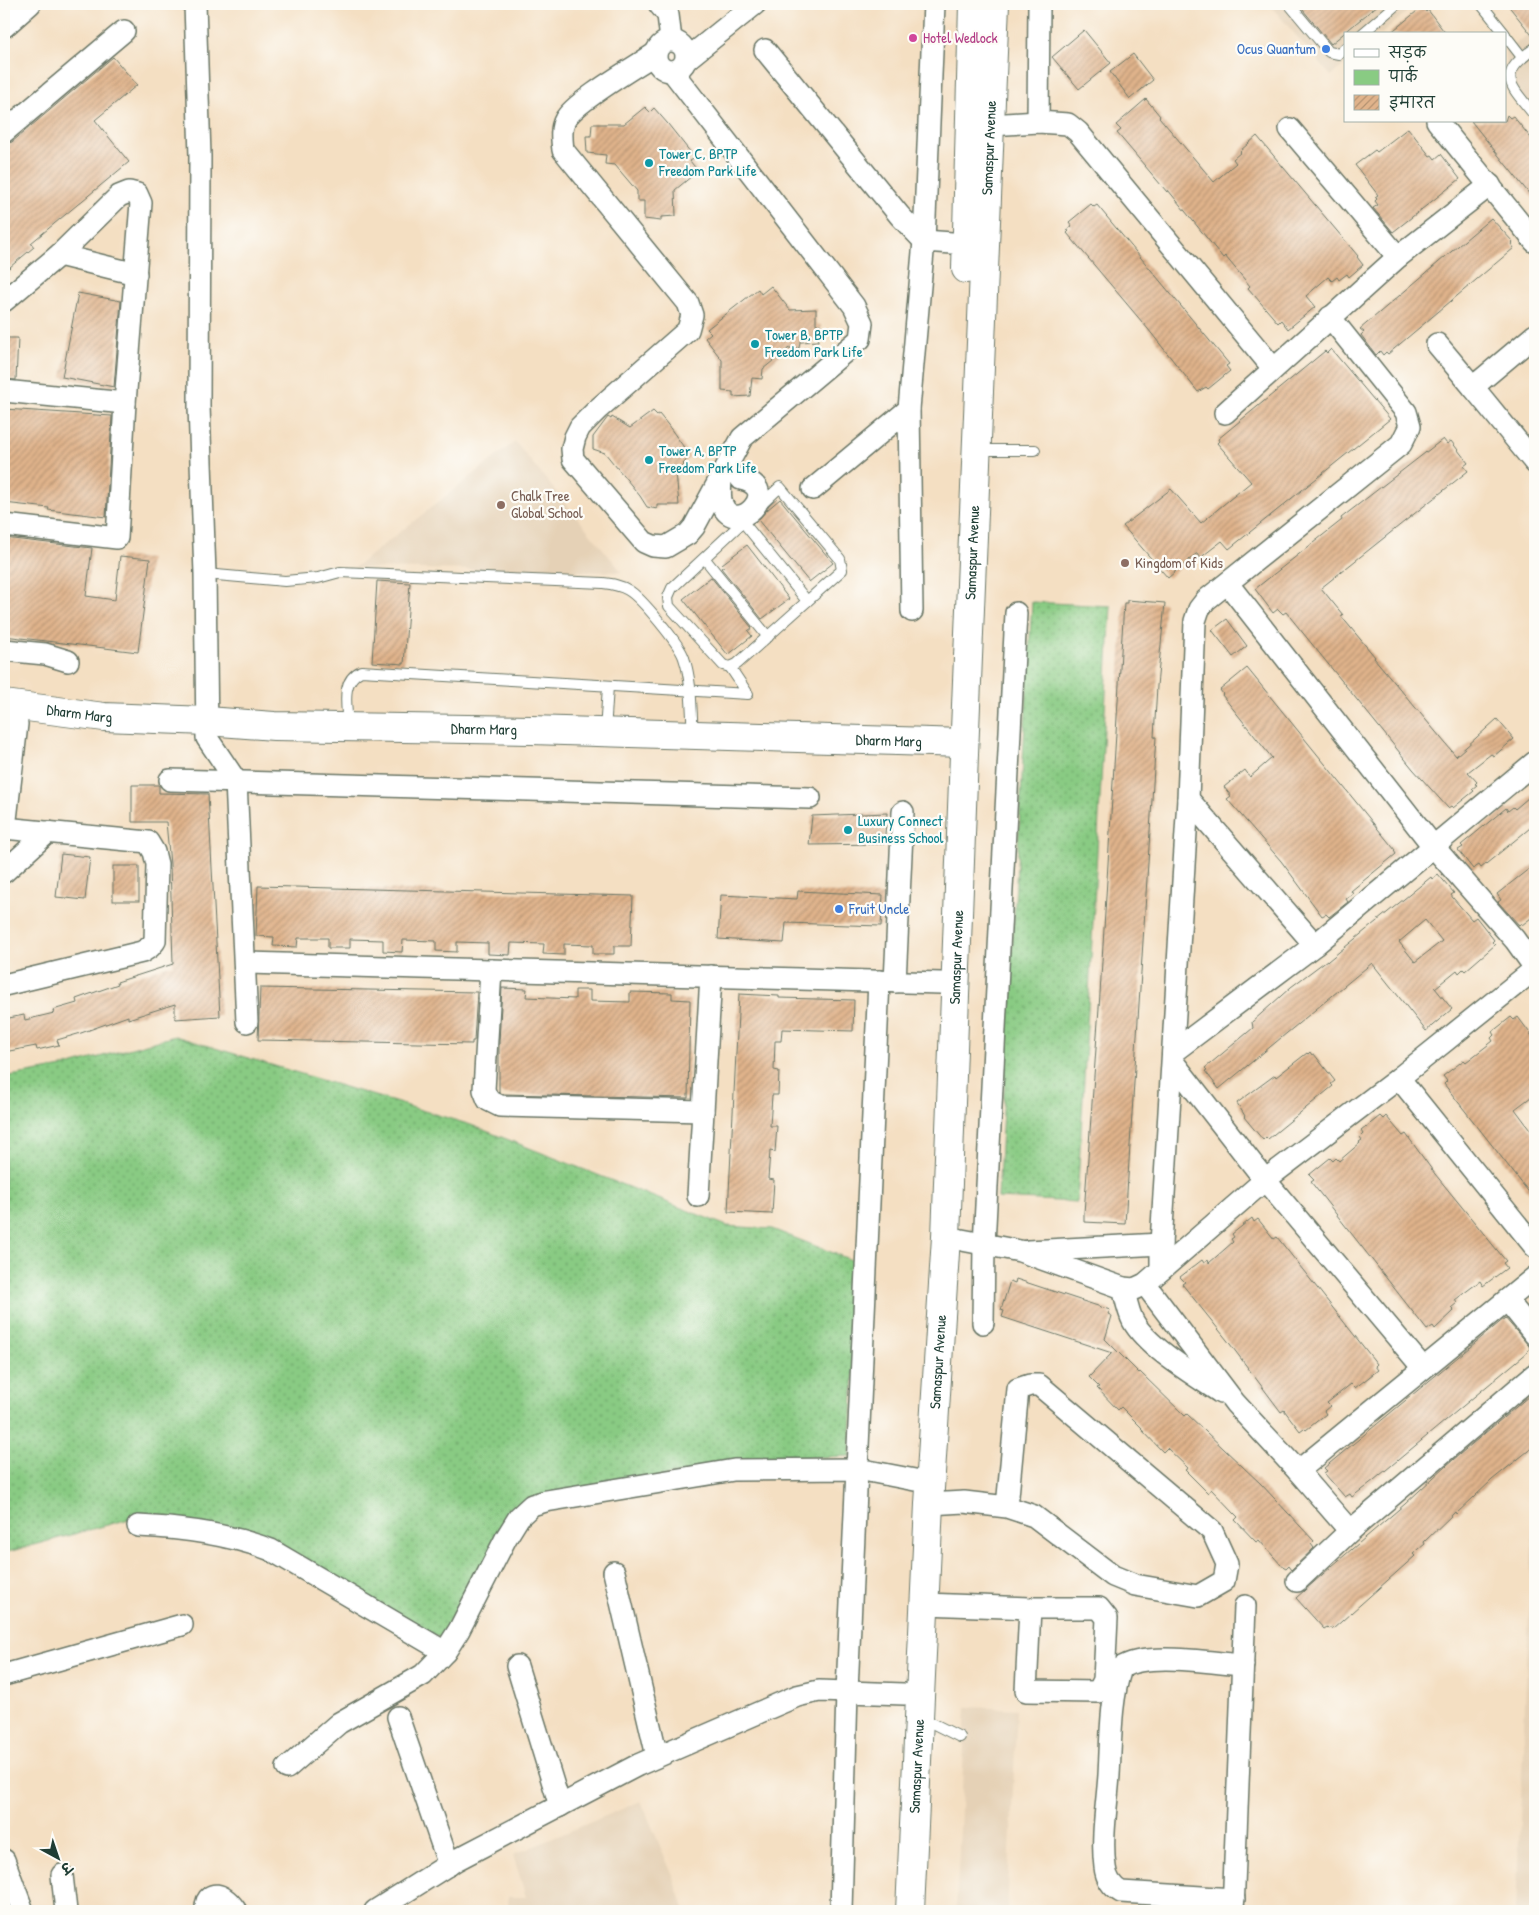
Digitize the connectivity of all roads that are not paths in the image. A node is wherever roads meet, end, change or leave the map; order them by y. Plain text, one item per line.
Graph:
1 (30, 4) edge
2 (195, 4) edge
3 (659, 4) edge
4 (755, 4) edge
5 (934, 4) edge
6 (973, 4) edge
7 (995, 4) edge
8 (1039, 4) edge
9 (1288, 4) edge
10 (1397, 4) edge
11 (1481, 4) edge
12 (4, 27) edge
13 (124, 32) dead end
14 (1364, 32) edge
15 (1503, 32) edge
16 (1506, 35) edge
17 (664, 46) junction
18 (1535, 48) edge
19 (1344, 49) edge
20 (765, 50) dead end
21 (1522, 57) junction
22 (679, 65) junction
23 (1535, 116) edge
24 (1038, 122) junction
25 (1439, 122) edge
26 (990, 125) junction
27 (1290, 129) dead end
28 (4, 132) edge
29 (1490, 185) junction
30 (924, 241) junction
31 (1535, 242) edge
32 (966, 244) junction
33 (59, 255) junction
34 (1398, 257) junction
35 (136, 274) junction
36 (4, 302) edge
37 (1330, 317) junction
38 (1535, 335) edge
39 (1437, 344) dead end
40 (1272, 368) junction
41 (1473, 388) junction
42 (4, 391) edge
43 (125, 403) junction
44 (909, 409) junction
45 (1225, 413) dead end
46 (976, 450) junction
47 (1035, 450) dead end
48 (1535, 463) edge
49 (813, 490) dead end
50 (743, 522) junction
51 (4, 525) edge
52 (705, 559) junction
53 (205, 574) junction
54 (1228, 584) junction
55 (807, 601) junction
56 (912, 611) dead end
57 (1016, 613) dead end
58 (768, 637) junction
59 (4, 650) edge
60 (68, 661) dead end
61 (730, 667) junction
62 (608, 686) junction
63 (689, 691) junction
64 (8, 717) edge
65 (348, 727) junction
66 (207, 730) junction
67 (605, 732) junction
68 (693, 735) junction
69 (958, 751) junction
70 (1535, 762) edge
71 (170, 780) dead end
72 (236, 782) junction
73 (810, 798) dead end
74 (1188, 800) junction
75 (903, 812) dead end
76 (4, 828) edge
77 (48, 832) junction
78 (1434, 846) junction
79 (4, 872) edge
80 (1314, 945) junction
81 (245, 963) junction
82 (491, 970) junction
83 (1533, 975) edge
84 (711, 976) junction
85 (887, 981) junction
86 (941, 983) junction
87 (4, 985) edge
88 (247, 1022) dead end
89 (1173, 1057) junction
90 (1399, 1078) junction
91 (703, 1111) junction
92 (1265, 1180) junction
93 (698, 1196) dead end
94 (946, 1237) junction
95 (1160, 1244) junction
96 (984, 1245) junction
97 (1535, 1247) edge
98 (1020, 1252) junction
99 (1161, 1270) junction
100 (1535, 1277) edge
101 (1145, 1284) junction
102 (1123, 1288) junction
103 (1507, 1300) junction
104 (983, 1323) dead end
105 (1535, 1335) edge
106 (1423, 1368) junction
107 (1535, 1374) edge
108 (1235, 1403) junction
109 (858, 1469) junction
110 (1298, 1471) junction
111 (915, 1480) junction
112 (929, 1504) junction
113 (1007, 1507) junction
114 (138, 1526) dead end
115 (1350, 1531) junction
116 (614, 1572) dead end
117 (1297, 1581) dead end
118 (925, 1604) junction
119 (1245, 1606) dead end
120 (1030, 1608) junction
121 (182, 1625) dead end
122 (445, 1652) junction
123 (517, 1666) dead end
124 (1243, 1666) junction
125 (4, 1675) edge
126 (848, 1691) junction
127 (904, 1694) junction
128 (920, 1717) junction
129 (398, 1718) dead end
130 (960, 1737) dead end
131 (657, 1756) junction
132 (287, 1768) dead end
133 (908, 1776) junction
134 (560, 1806) junction
135 (4, 1860) edge
136 (449, 1865) junction
137 (62, 1875) dead end
138 (1234, 1905) edge
139 (23, 1911) edge
140 (66, 1911) edge
141 (206, 1911) edge
142 (236, 1911) edge
143 (375, 1911) edge
144 (841, 1911) edge
145 (893, 1911) edge
146 (910, 1911) edge

1 - 12 street
2 - 53 street
3 - 17 street
4 - 22 street
5 - 30 street
6 - 32 main road, Samaspur Avenue
7 - 26 main road, Samaspur Avenue
8 - 24 street
9 - 19 lane
10 - 14 lane
11 - 15 lane
13 - 28 street
16 - 21 lane
17 - 22 street
17 - 22 street
18 - 21 lane
20 - 30 street
21 - 23 lane
24 - 26 street
24 - 40 street
25 - 29 street
26 - 46 main road, Samaspur Avenue
27 - 34 street
29 - 31 street
29 - 34 street
30 - 32 street
30 - 44 street
32 - 69 main road, Samaspur Avenue
33 - 35 street
33 - 35 street
33 - 36 street
34 - 37 street
35 - 43 street
37 - 40 street
37 - 54 street
38 - 41 street
39 - 41 street
40 - 45 street
41 - 48 street
42 - 43 street
43 - 51 street
44 - 49 street
44 - 56 street
46 - 47 lane
46 - 69 main road, Samaspur Avenue
50 - 52 lane
50 - 55 lane
50 - 55 lane
52 - 58 lane
52 - 61 lane
53 - 63 lane
53 - 66 street
54 - 74 street
54 - 78 street
55 - 58 lane
57 - 96 street
58 - 61 lane
59 - 60 street
61 - 63 lane
62 - 63 lane
62 - 65 lane
62 - 67 lane
63 - 68 lane
64 - 66 main road, Dharm Marg
64 - 76 street
65 - 66 main road, Dharm Marg
65 - 67 main road, Dharm Marg
66 - 69 main road, Dharm Marg
66 - 72 street
67 - 68 main road, Dharm Marg
68 - 69 main road, Dharm Marg
69 - 86 main road, Samaspur Avenue
69 - 94 main road, Samaspur Avenue
70 - 78 street
71 - 72 street
72 - 73 street
72 - 81 street
74 - 80 street
74 - 89 street
75 - 85 street
76 - 77 street
77 - 79 street
77 - 87 street
78 - 80 street
78 - 83 street
80 - 89 street
81 - 82 street
81 - 88 street
82 - 84 street
82 - 91 street
83 - 90 street
84 - 85 street
84 - 91 street
85 - 86 street
85 - 109 street
86 - 111 main road, Samaspur Avenue
89 - 92 street
89 - 95 street
90 - 92 street
90 - 97 street
91 - 93 street
92 - 99 street
92 - 106 street
94 - 96 street
94 - 112 main road, Samaspur Avenue
95 - 98 street
95 - 99 street
96 - 98 street
96 - 104 street
98 - 102 street
99 - 101 street
100 - 103 street
101 - 102 street
101 - 108 street
102 - 108 street
103 - 105 street
103 - 106 street
106 - 110 street
107 - 115 street
108 - 110 street
109 - 111 street
109 - 122 street
109 - 126 street
110 - 115 street
111 - 127 main road, Samaspur Avenue
112 - 113 street
112 - 118 main road, Samaspur Avenue
113 - 113 street
114 - 122 street
115 - 117 street
116 - 131 street
118 - 120 street
118 - 128 main road, Samaspur Avenue
119 - 124 street
120 - 120 street
121 - 125 street
122 - 132 street
123 - 134 street
124 - 138 street
124 - 138 street
126 - 127 street
126 - 131 street
126 - 144 street
127 - 133 main road, Samaspur Avenue
128 - 130 lane
128 - 133 main road, Samaspur Avenue
129 - 136 street
131 - 134 street
133 - 145 main road, Samaspur Avenue
133 - 146 main road, Samaspur Avenue
134 - 136 street
135 - 139 street
136 - 143 street
137 - 140 street
141 - 142 street

